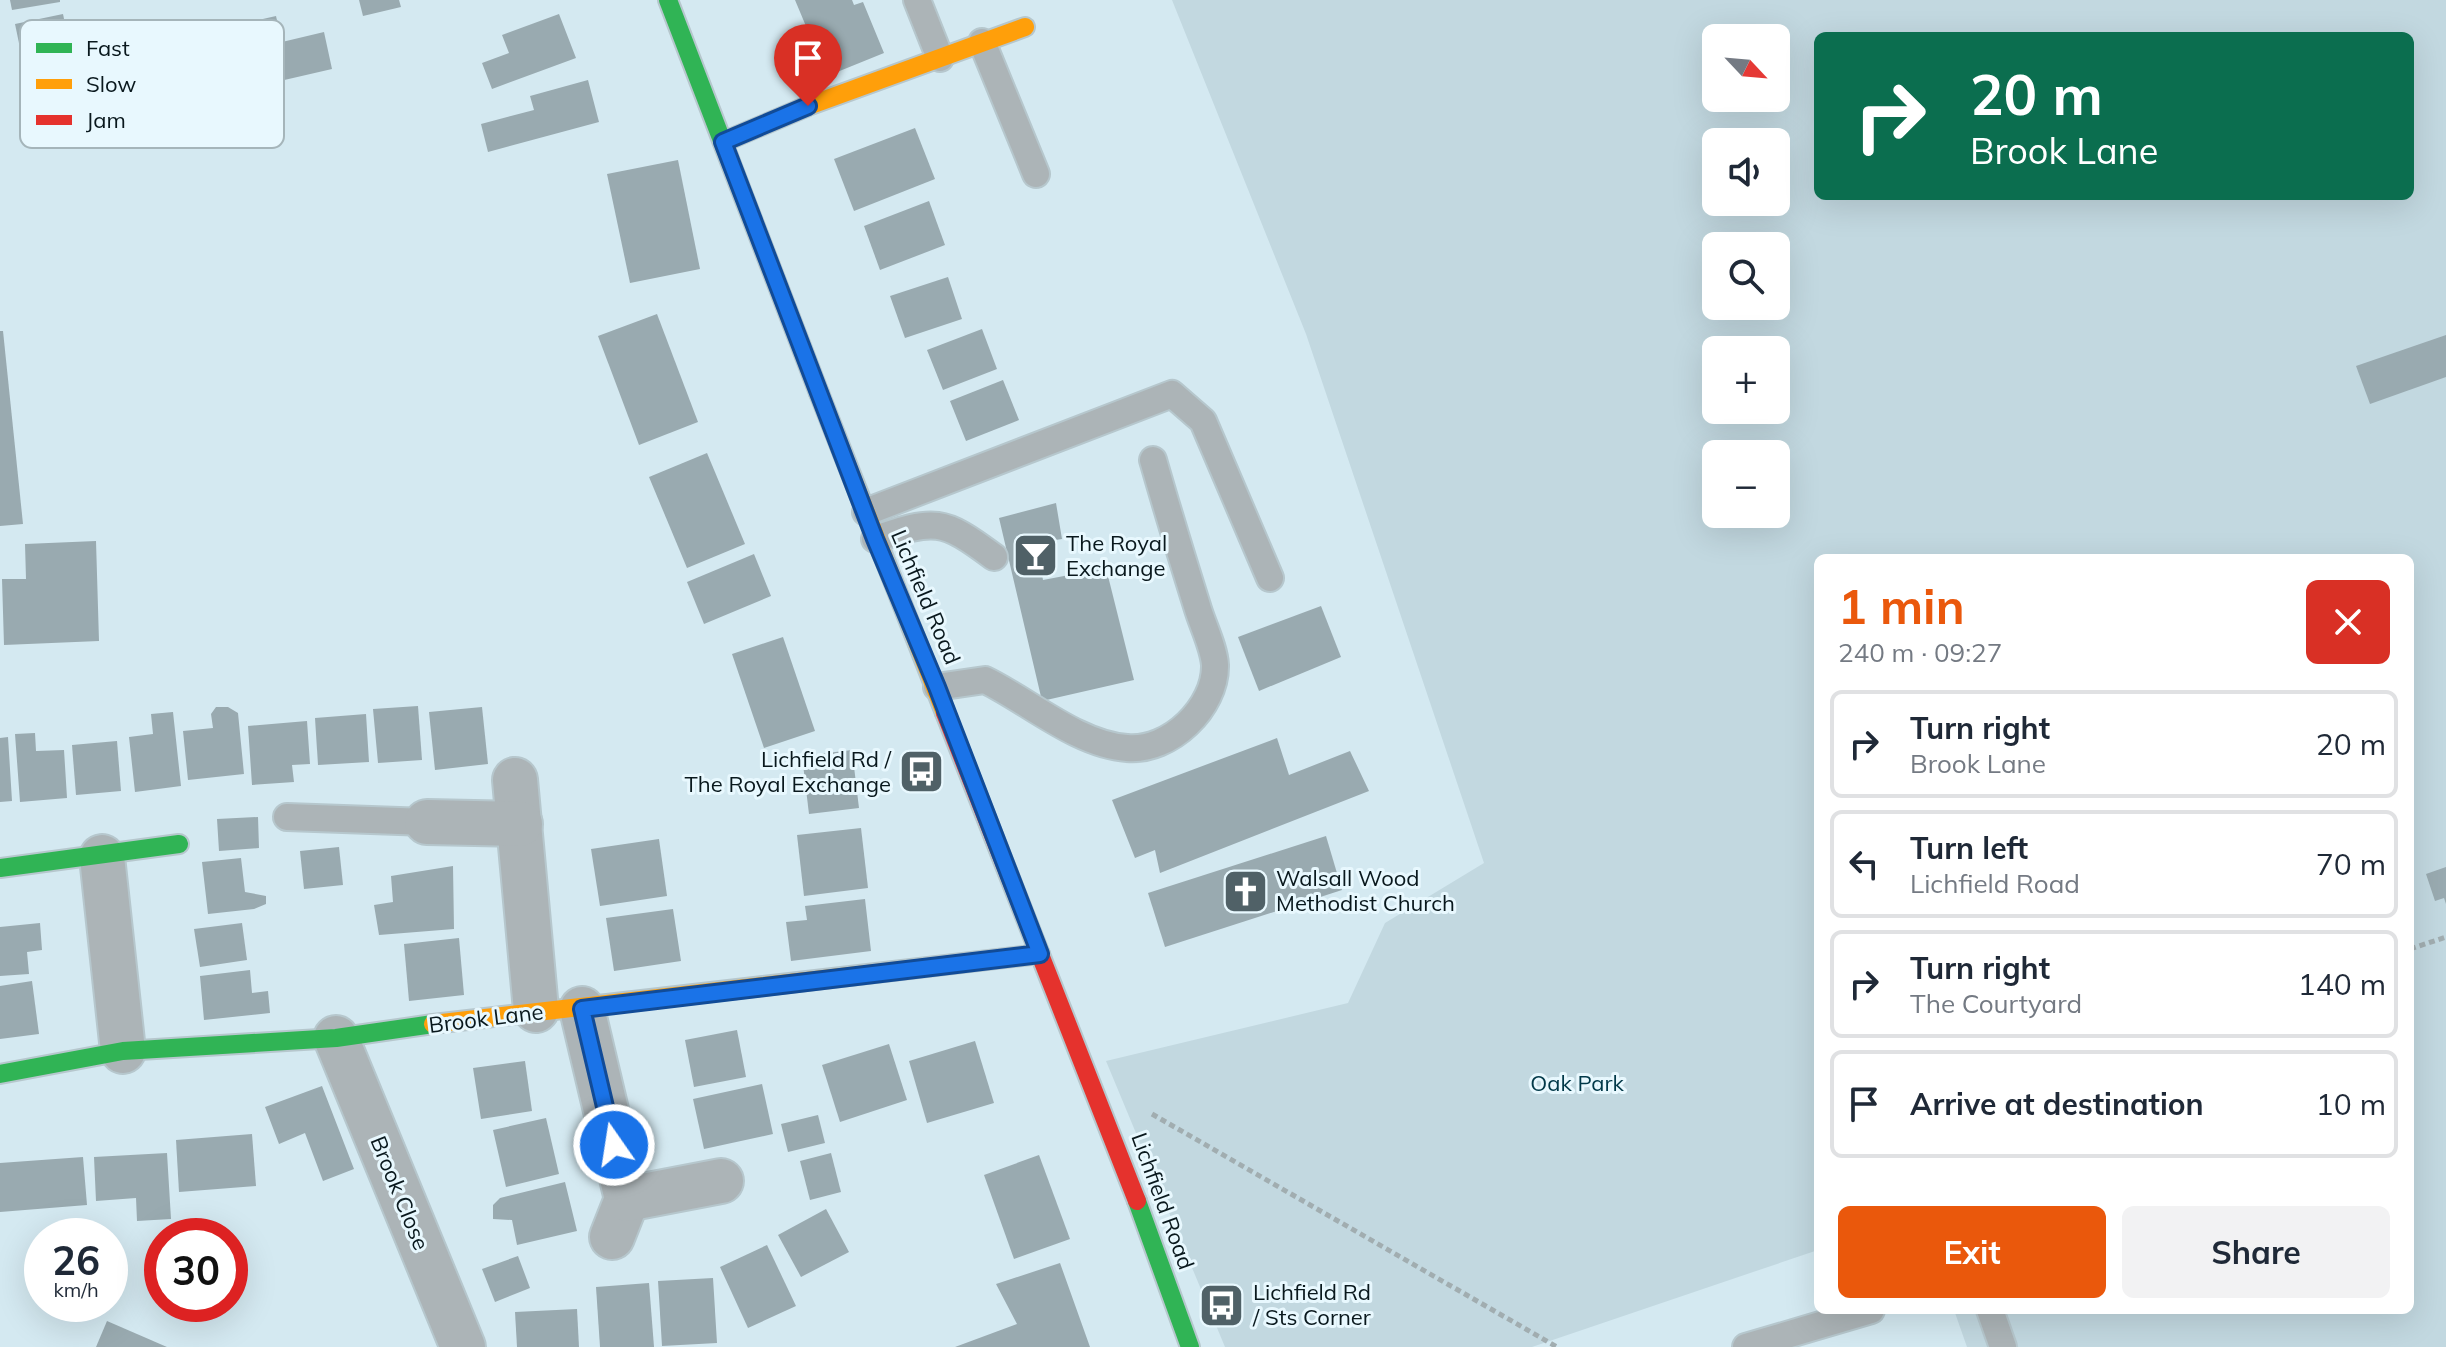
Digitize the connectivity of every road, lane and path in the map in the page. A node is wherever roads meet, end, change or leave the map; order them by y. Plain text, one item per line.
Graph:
1 (668, 0) edge
2 (917, 0) edge
3 (1025, 27) dead end
4 (982, 42) junction
5 (940, 58) junction
6 (723, 142) junction
7 (1036, 174) dead end
8 (1153, 460) dead end
9 (866, 512) junction
10 (875, 539) junction
11 (994, 557) dead end
12 (1270, 578) dead end
13 (937, 687) junction
14 (515, 780) dead end
15 (287, 817) dead end
16 (427, 822) joint
17 (520, 824) junction
18 (179, 844) dead end
19 (102, 857) junction
20 (5, 868) edge
21 (2446, 937) edge
22 (2414, 948) edge
23 (1040, 954) junction
24 (582, 1009) junction
25 (536, 1010) junction
26 (336, 1038) junction
27 (123, 1051) junction
28 (0, 1074) edge
29 (1092, 1079) junction
30 (721, 1181) dead end
31 (1857, 1314) edge
32 (1991, 1314) edge
33 (463, 1347) edge
34 (1190, 1347) edge
35 (1557, 1347) edge
36 (1746, 1347) edge
37 (2003, 1347) edge

1 - 6 main road, Lichfield Road
2 - 5 lane
3 - 4 main road
4 - 5 main road
4 - 7 lane
5 - 6 main road
6 - 9 main road, Lichfield Road
8 - 13 lane
9 - 10 main road, Lichfield Road
9 - 12 lane
10 - 11 lane
10 - 13 main road, Lichfield Road
13 - 23 main road, Lichfield Road
14 - 17 street
15 - 16 lane
16 - 17 street
17 - 25 street
18 - 19 main road
19 - 20 main road
19 - 27 street
21 - 22 path
23 - 24 main road, Brook Lane
23 - 29 main road, Lichfield Road
24 - 25 main road, Brook Lane
24 - 30 street
25 - 26 main road, Brook Lane
26 - 27 main road, Brook Lane
26 - 33 street, Brook Close
27 - 28 main road, Brook Lane
29 - 34 main road, Lichfield Road
29 - 35 path
31 - 36 lane
32 - 37 lane

